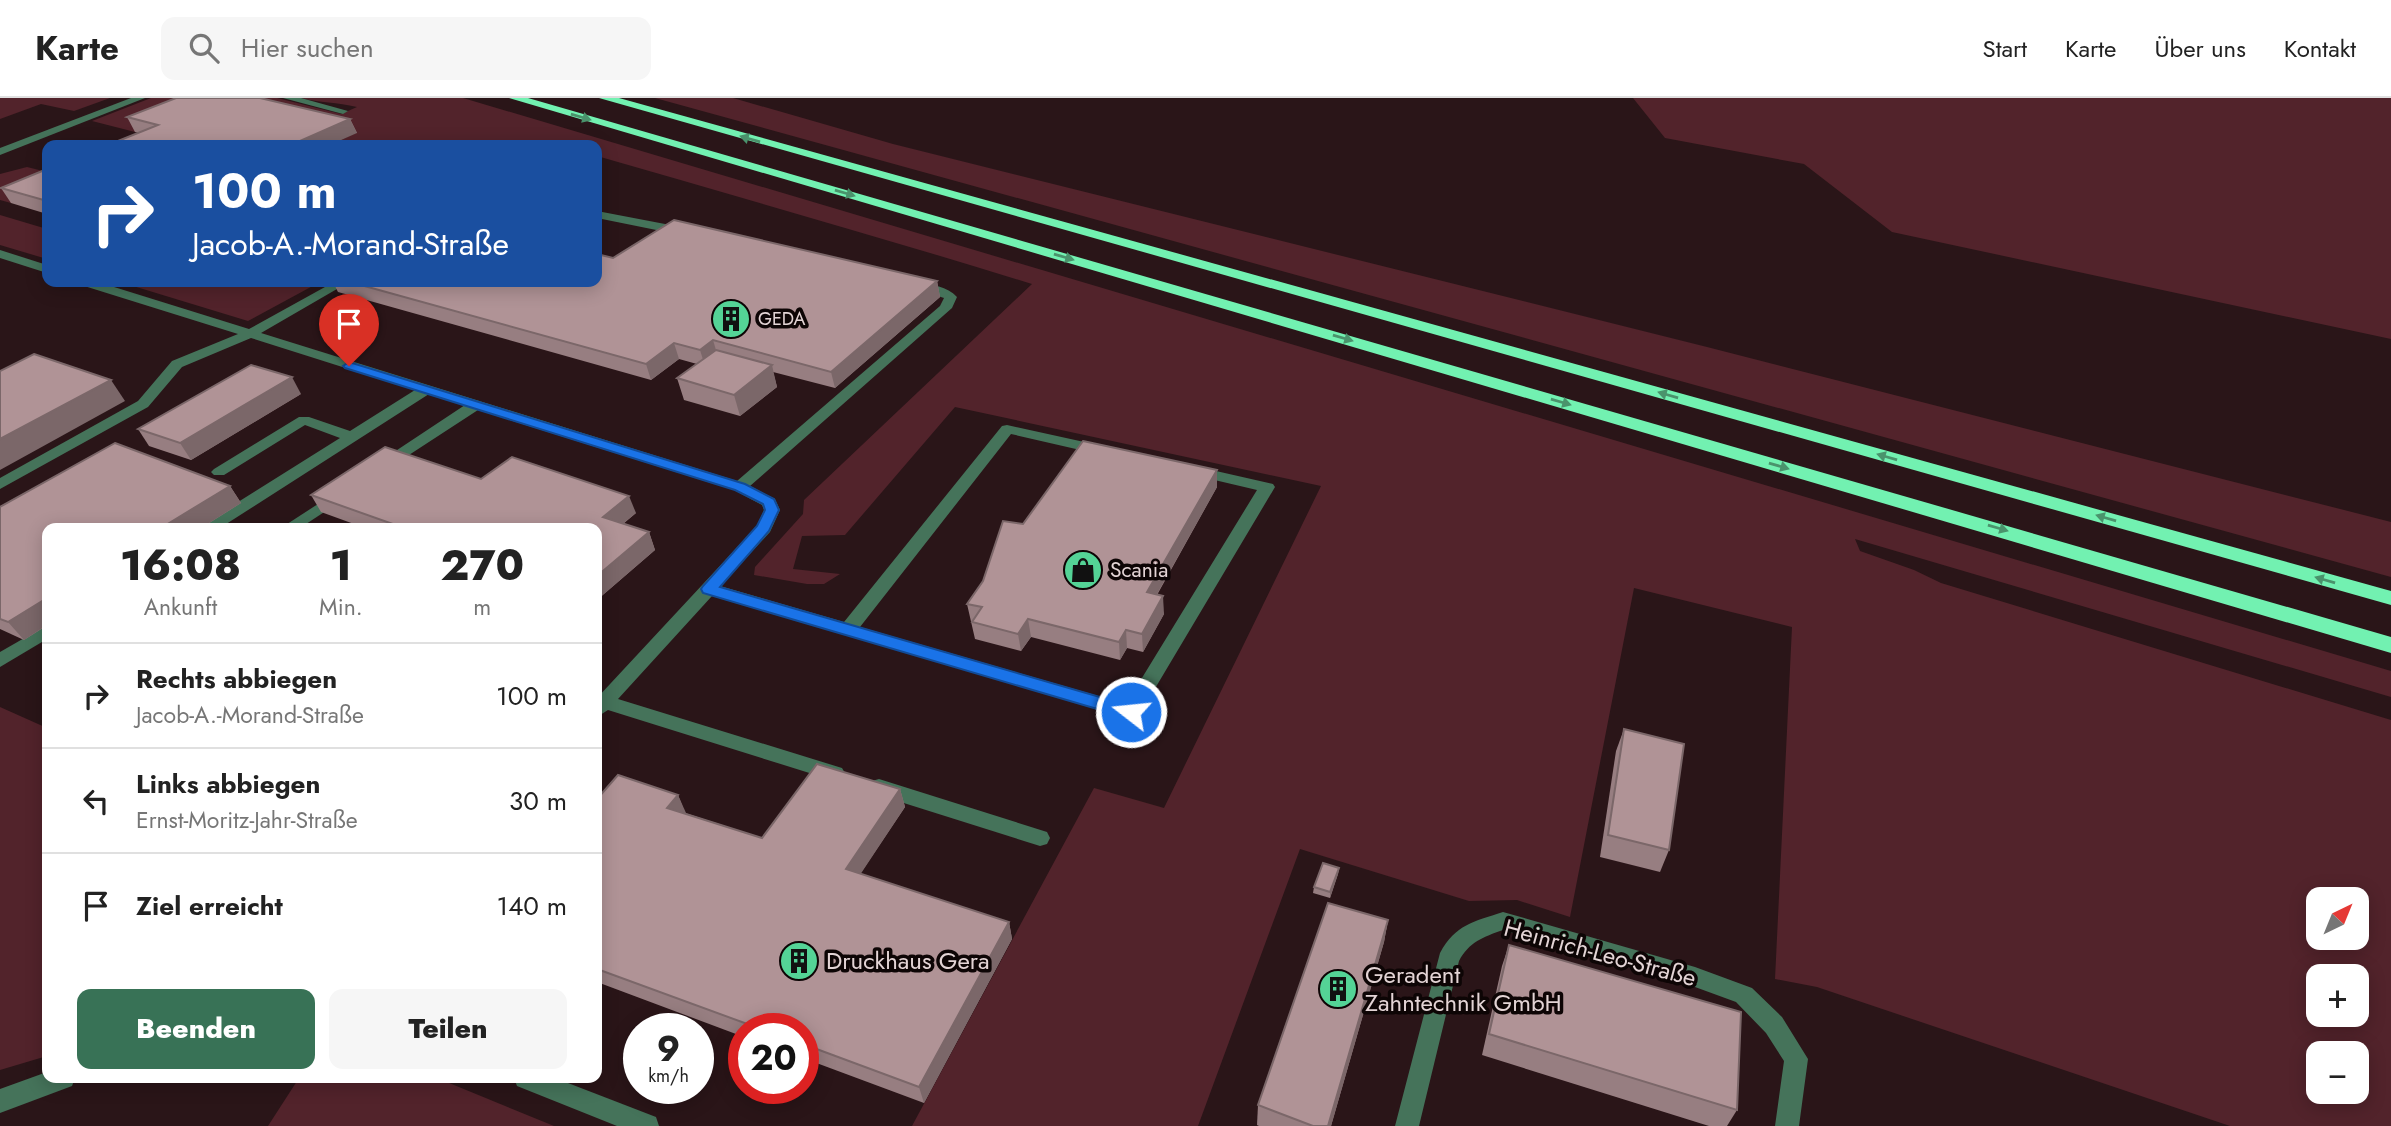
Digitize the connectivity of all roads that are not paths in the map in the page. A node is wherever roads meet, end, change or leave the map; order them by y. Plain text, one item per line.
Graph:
1 (140, 98) edge
2 (288, 98) edge
3 (515, 98) edge
4 (605, 98) edge
5 (343, 111) dead end
6 (0, 152) edge
7 (602, 215) edge
8 (695, 234) edge
9 (0, 254) edge
10 (42, 267) edge
11 (903, 282) edge
12 (102, 287) edge
13 (333, 287) edge
14 (249, 334) junction
15 (425, 390) junction
16 (475, 405) junction
17 (353, 437) junction
18 (1124, 455) edge
19 (1176, 467) edge
20 (219, 472) dead end
21 (0, 484) edge
22 (740, 487) junction
23 (217, 523) edge
24 (297, 523) edge
25 (709, 589) junction
26 (2391, 598) edge
27 (848, 629) junction
28 (42, 634) edge
29 (2391, 645) edge
30 (0, 662) edge
31 (602, 705) edge
32 (602, 706) edge
33 (1041, 838) dead end
34 (49, 1083) edge
35 (539, 1083) edge
36 (0, 1101) edge
37 (647, 1126) edge
38 (1407, 1126) edge
39 (1787, 1126) edge

1 - 6 street
2 - 5 street
3 -> 29 highway
26 -> 4 highway
7 - 8 street
9 - 10 street
11 - 22 street
12 - 14 street
13 - 14 street
14 - 15 street
14 - 21 street
15 - 16 street
15 - 17 street
16 - 22 street
16 - 24 street
17 - 20 street
17 - 23 street
18 - 27 street
19 - 27 street
22 - 25 street
25 - 27 street
25 - 31 street
28 - 30 street
32 - 33 street
34 - 36 street
35 - 37 street
38 - 39 street, Heinrich-Leo-Straße

